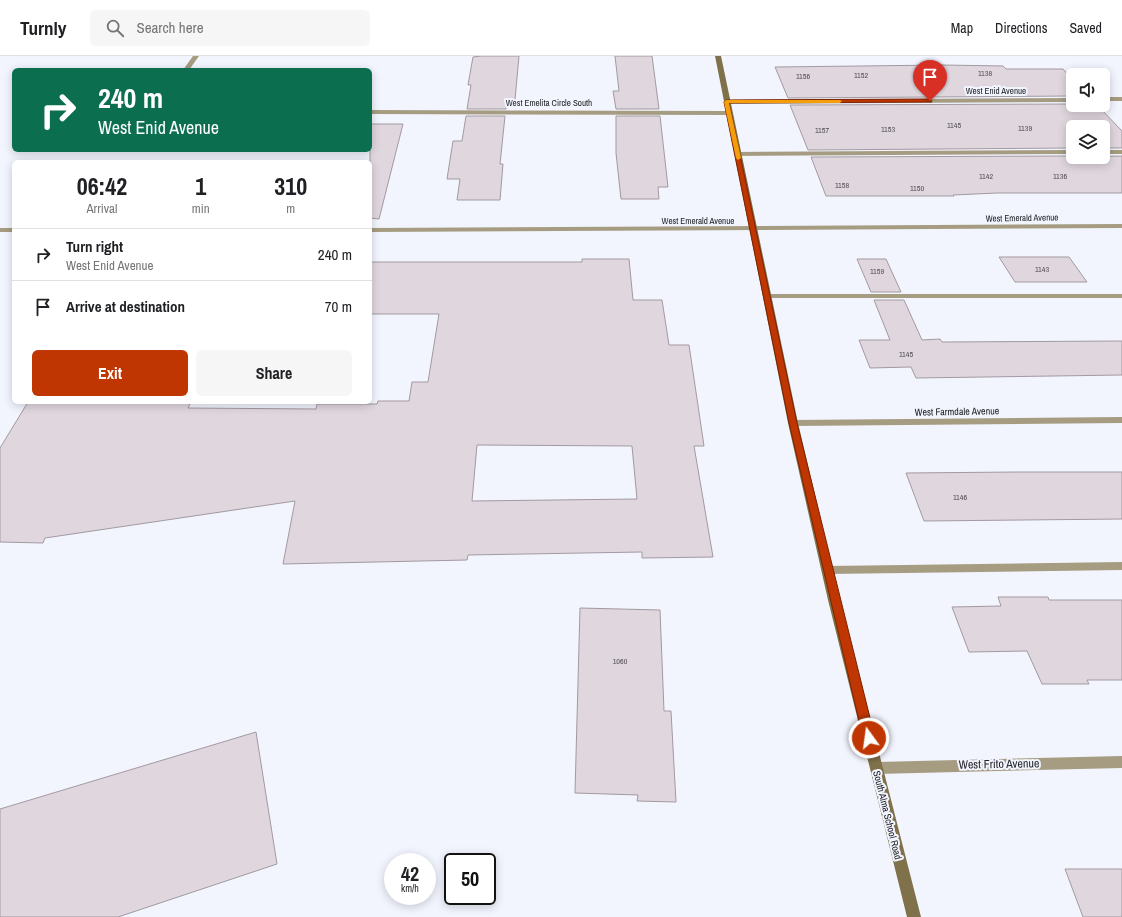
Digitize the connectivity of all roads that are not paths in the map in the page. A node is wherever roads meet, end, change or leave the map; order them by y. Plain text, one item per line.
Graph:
1 (196, 56) edge
2 (718, 56) edge
3 (188, 68) edge
4 (1110, 99) edge
5 (1122, 99) edge
6 (1066, 100) edge
7 (726, 102) junction
8 (372, 112) edge
9 (729, 113) junction
10 (1066, 152) edge
11 (1110, 152) edge
12 (1122, 152) edge
13 (738, 154) junction
14 (1122, 226) edge
15 (0, 230) edge
16 (12, 230) edge
17 (372, 230) edge
18 (754, 230) junction
19 (767, 296) junction
20 (1122, 296) edge
21 (1122, 420) edge
22 (793, 423) junction
23 (1122, 566) edge
24 (827, 570) junction
25 (1122, 762) edge
26 (877, 768) junction
27 (914, 917) edge

1 - 3 street
2 - 7 main road, South Alma School Road
4 - 5 street
6 - 7 street, West Enid Avenue
7 - 9 main road, South Alma School Road
8 - 9 street, West Emelita Circle South
9 - 13 main road, South Alma School Road
10 - 13 street
11 - 12 street
13 - 18 main road, South Alma School Road
14 - 18 street, West Emerald Avenue
15 - 16 street
17 - 18 street, West Emerald Avenue
18 - 19 main road, South Alma School Road
19 - 20 street
19 - 22 main road, South Alma School Road
21 - 22 street, West Farmdale Avenue
22 - 24 main road, South Alma School Road
23 - 24 street
24 - 26 main road, South Alma School Road
25 - 26 street, West Frito Avenue
26 - 27 main road, South Alma School Road

